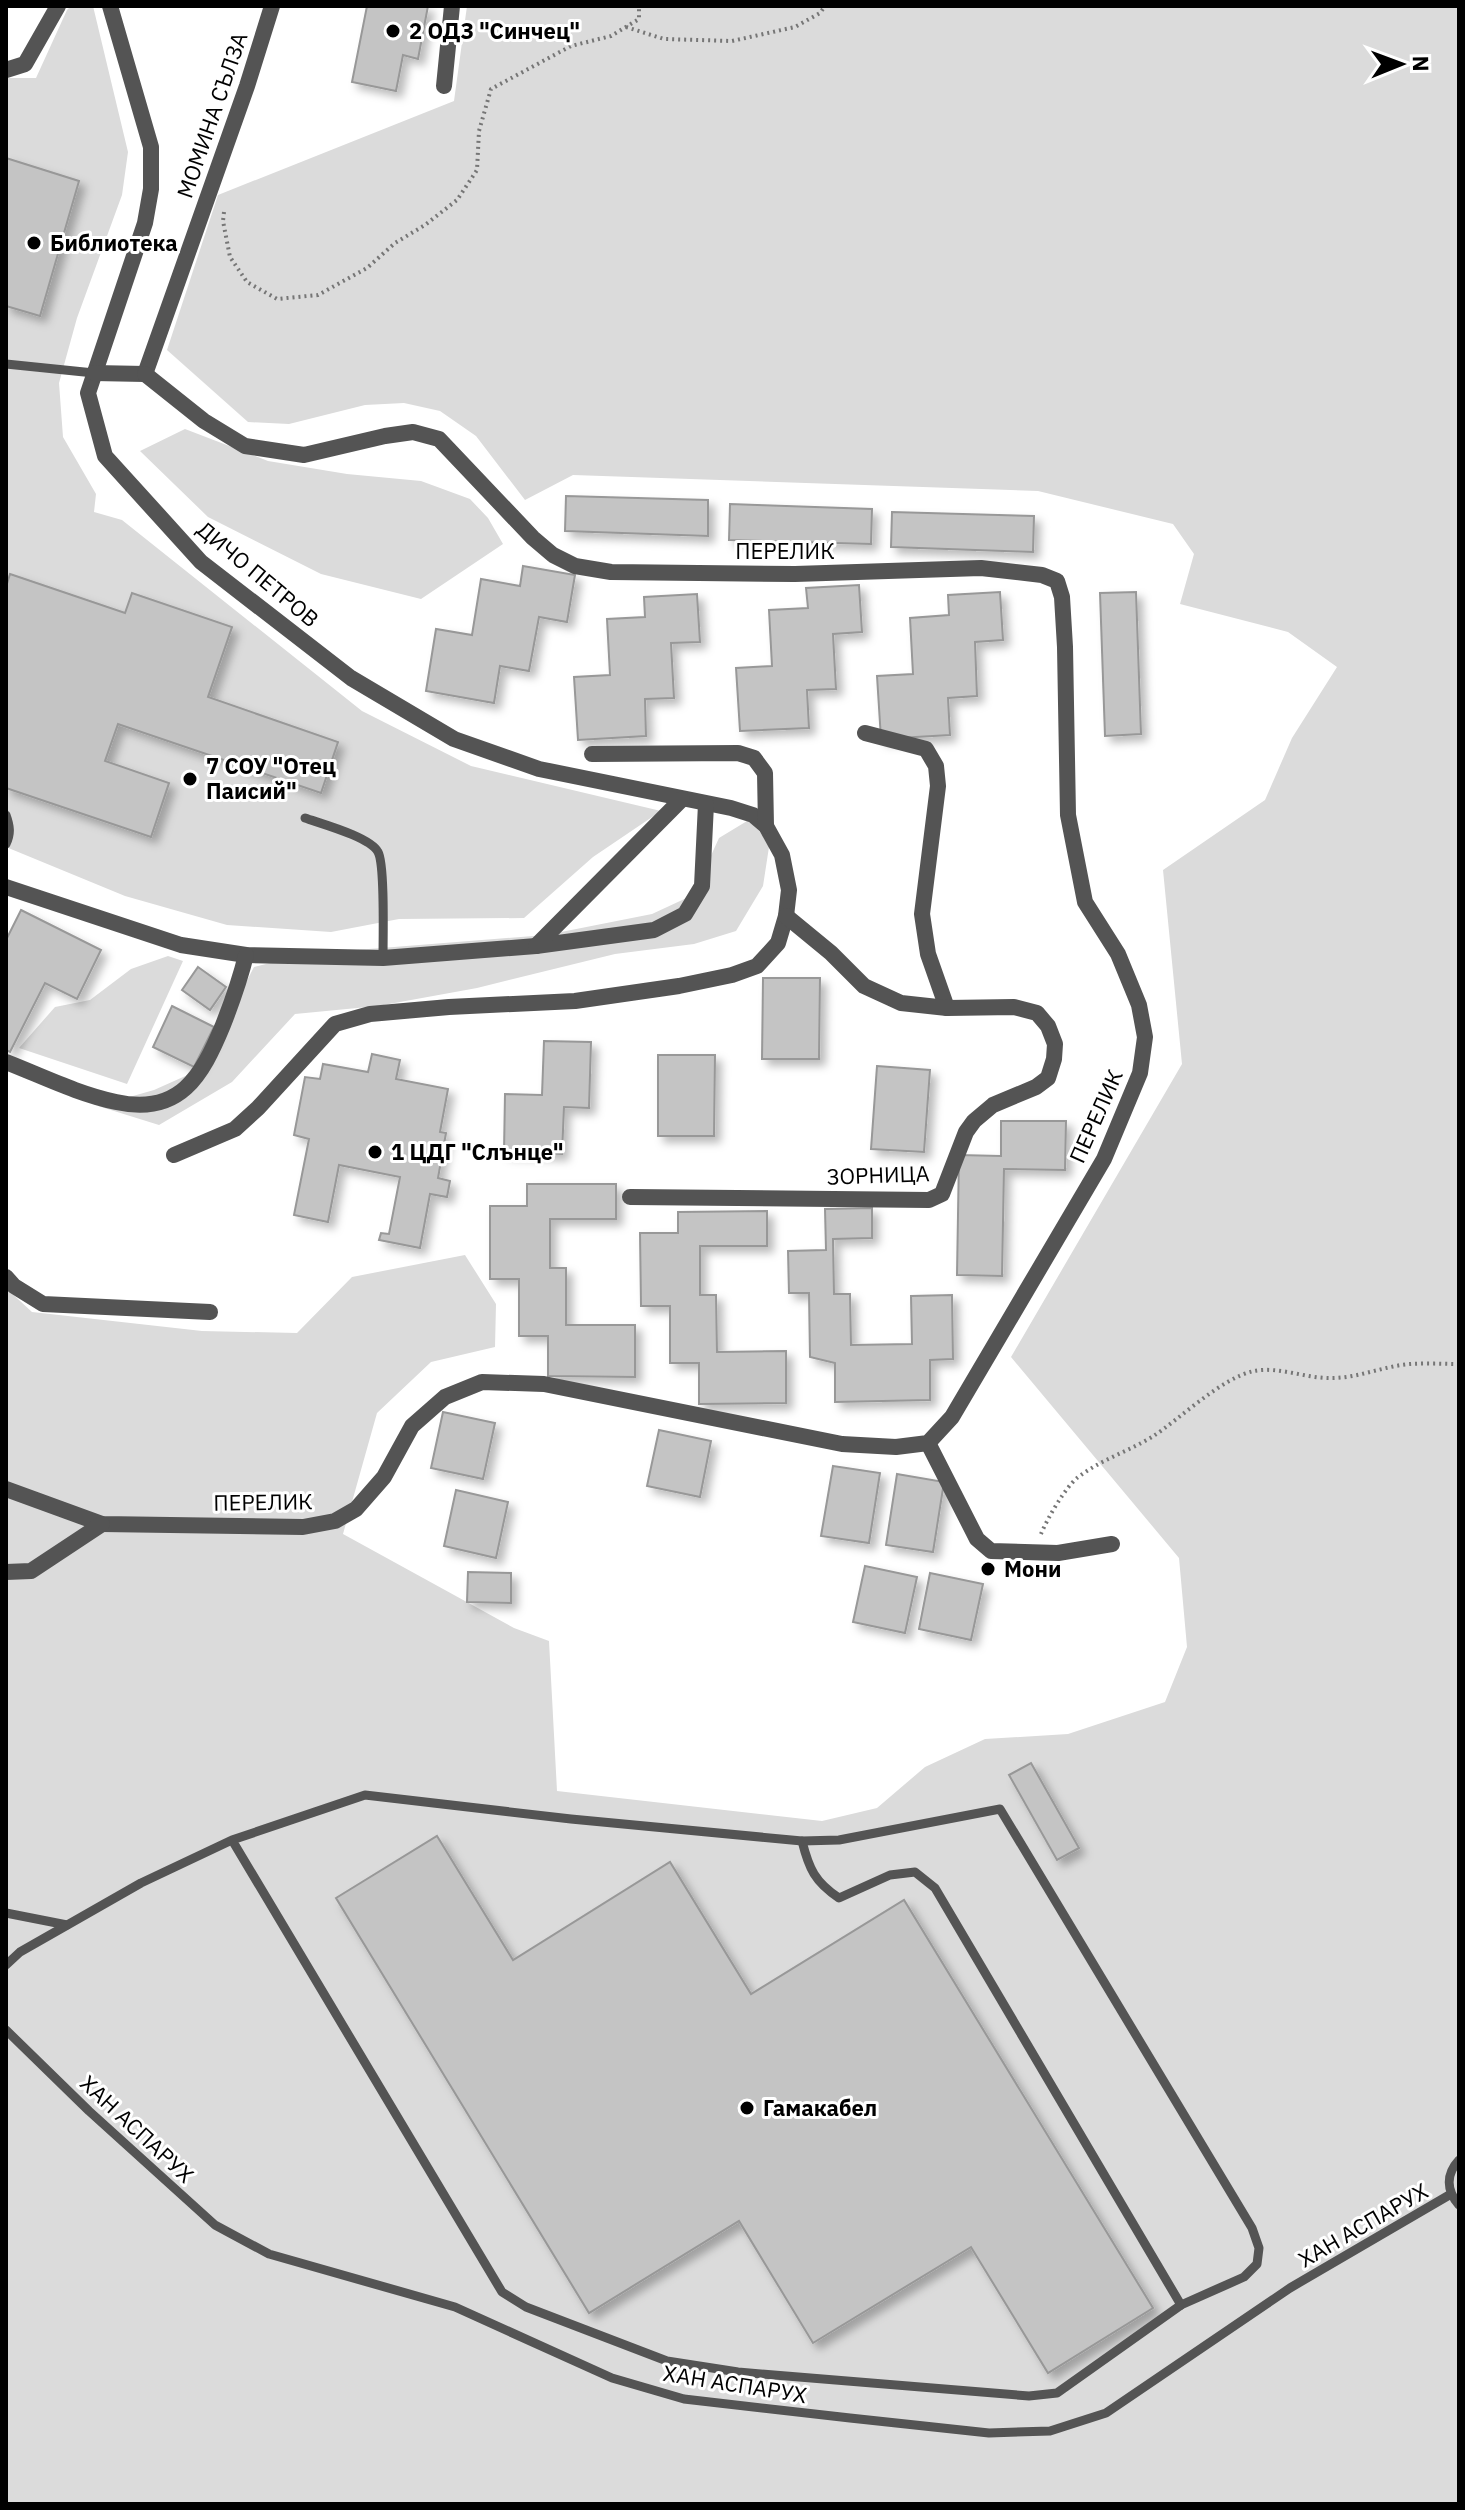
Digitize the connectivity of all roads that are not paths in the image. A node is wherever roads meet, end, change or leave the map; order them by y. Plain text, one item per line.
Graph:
1 (58, 6) edge
2 (110, 6) edge
3 (272, 6) edge
4 (452, 6) edge
5 (6, 70) edge
6 (444, 86) dead end
7 (6, 364) edge
8 (94, 373) junction
9 (145, 374) junction
10 (865, 733) dead end
11 (592, 754) dead end
12 (682, 799) junction
13 (706, 804) junction
14 (6, 815) edge
15 (305, 818) dead end
16 (766, 826) junction
17 (6, 844) edge
18 (6, 887) edge
19 (786, 916) junction
20 (536, 946) junction
21 (246, 955) junction
22 (383, 958) junction
23 (947, 1008) junction
24 (6, 1062) edge
25 (174, 1155) dead end
26 (630, 1197) dead end
27 (6, 1277) edge
28 (210, 1312) dead end
29 (928, 1443) junction
30 (6, 1489) edge
31 (102, 1524) junction
32 (1112, 1544) dead end
33 (6, 1572) edge
34 (232, 1840) junction
35 (802, 1841) junction
36 (6, 1913) edge
37 (67, 1925) junction
38 (6, 1965) edge
39 (6, 2030) edge
40 (1459, 2160) edge
41 (1451, 2194) junction
42 (1459, 2205) edge
43 (1181, 2305) junction

1 - 5 street
2 - 8 street, ДИЧО ПЕТРОВ
3 - 9 street, МОМИНА СЪЛЗА
4 - 6 street
7 - 8 lane
8 - 9 street
8 - 12 street, ДИЧО ПЕТРОВ
9 - 29 street, ПЕРЕЛИК
10 - 23 street
11 - 16 street
12 - 13 street, ДИЧО ПЕТРОВ
12 - 20 street
13 - 16 street, ДИЧО ПЕТРОВ
13 - 20 street
14 - 17 lane
15 - 22 lane
16 - 19 street
18 - 21 street
19 - 23 street, ЗОРНИЦА
19 - 25 street
20 - 22 street
21 - 22 street
21 - 24 street
23 - 26 street, ЗОРНИЦА
27 - 28 street
29 - 31 street, ПЕРЕЛИК
29 - 32 street
30 - 31 street, ПЕРЕЛИК
31 - 33 street
34 - 35 lane
34 - 37 lane
34 - 43 lane
35 - 43 lane
35 - 43 lane
36 - 37 lane
37 - 38 lane
39 - 41 lane, ХАН АСПАРУХ
40 - 41 lane, ХАН АСПАРУХ
41 - 42 lane, ХАН АСПАРУХ

